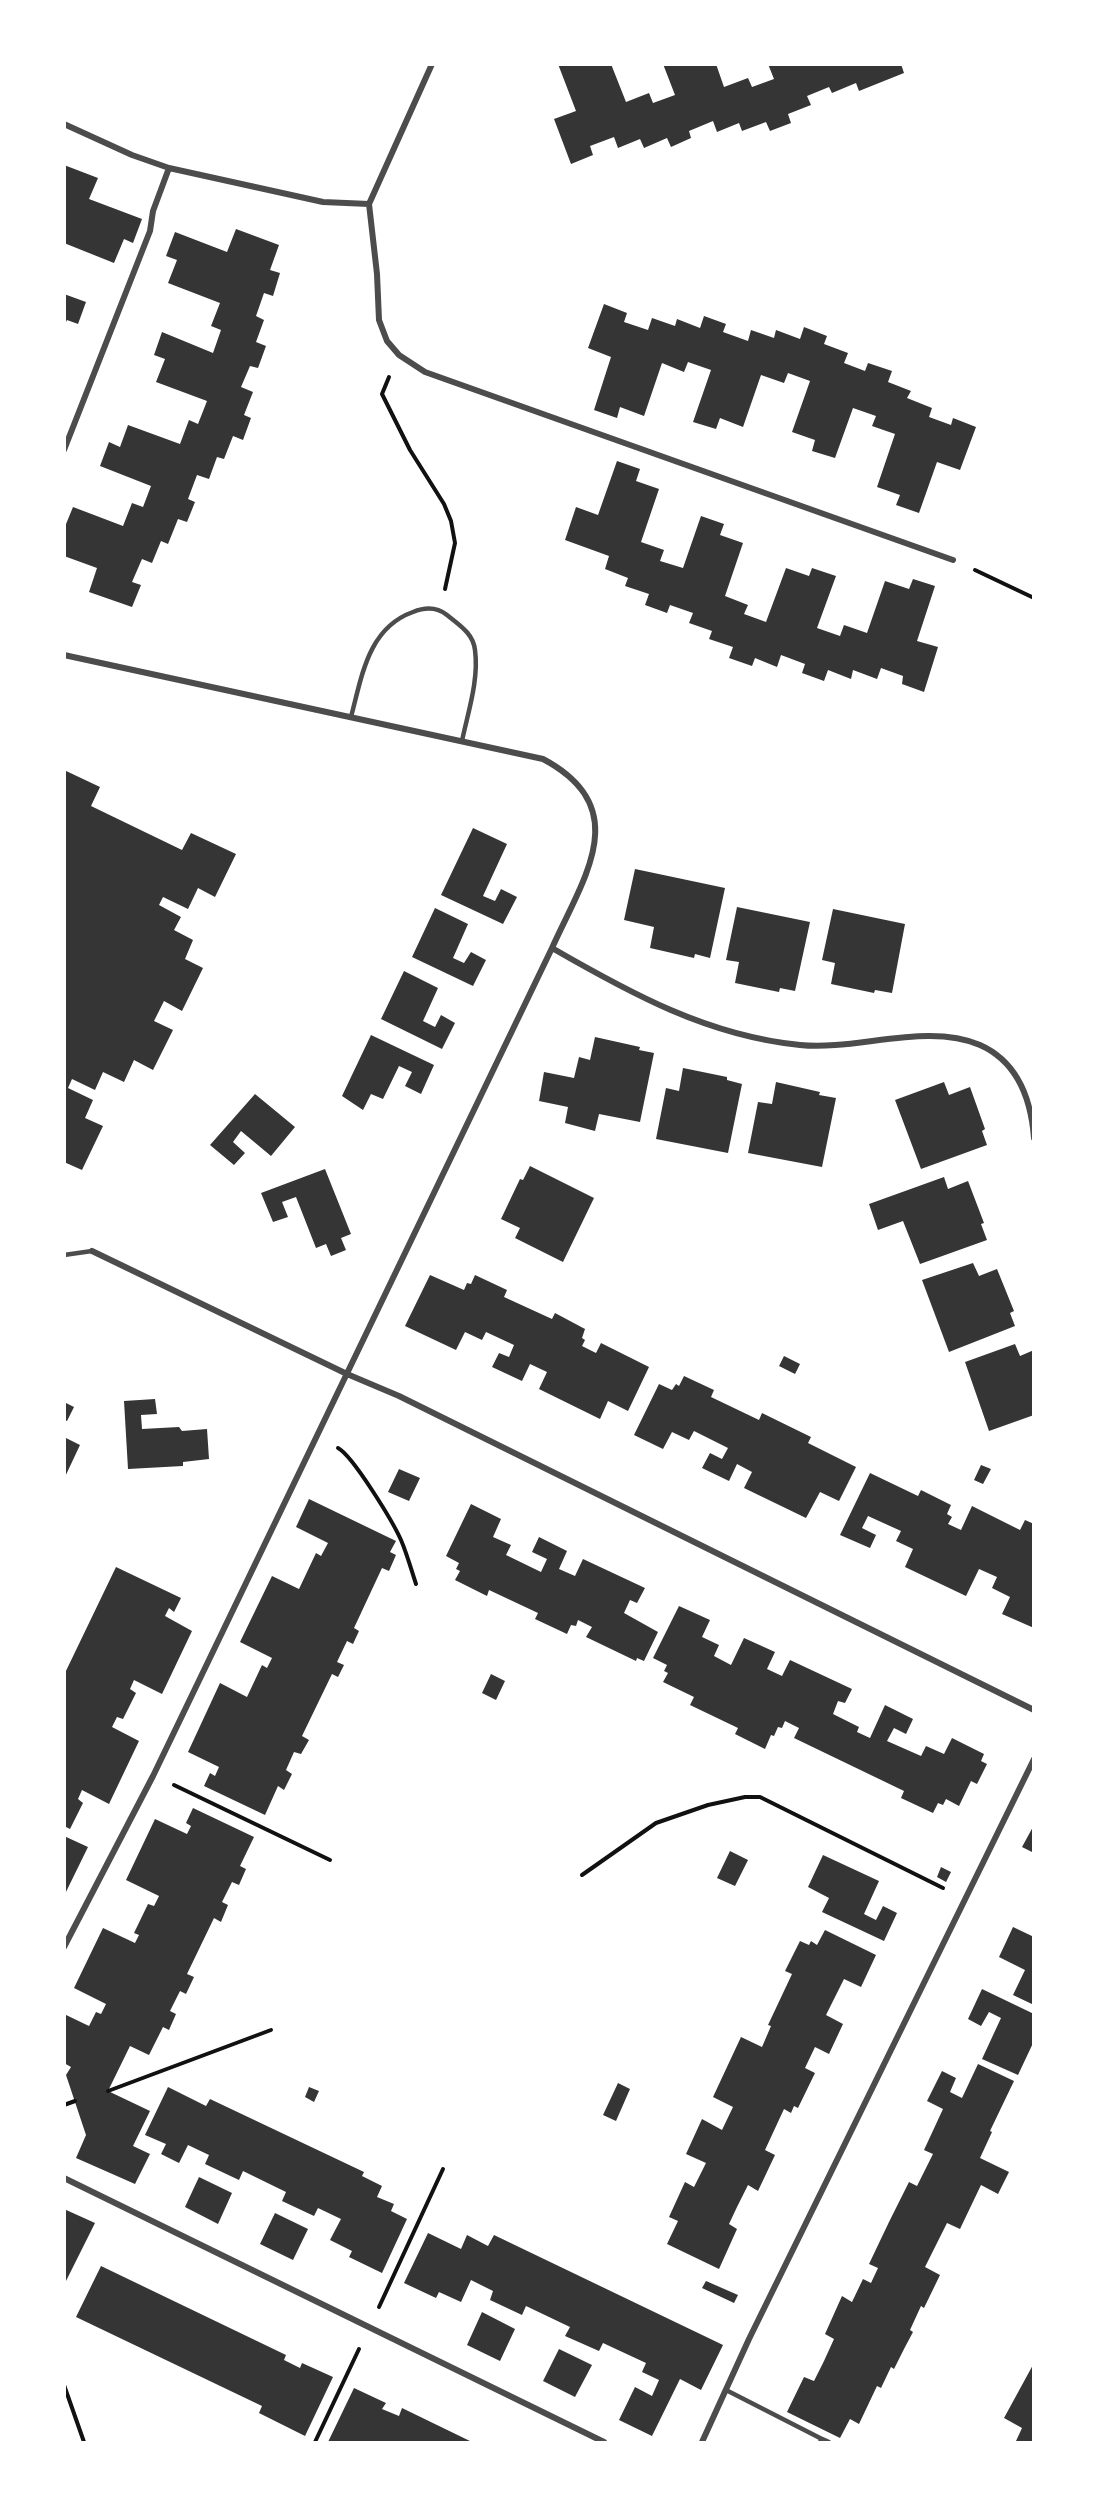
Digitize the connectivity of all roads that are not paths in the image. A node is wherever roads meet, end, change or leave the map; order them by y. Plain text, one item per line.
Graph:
1 (432, 64) edge
2 (64, 124) edge
3 (169, 168) junction
4 (369, 204) junction
5 (64, 450) edge
6 (953, 560) road end
7 (64, 655) edge
8 (351, 717) junction
9 (462, 741) junction
10 (552, 948) junction
11 (1034, 1138) edge
12 (92, 1251) joint
13 (64, 1255) edge
14 (348, 1374) junction
15 (1034, 1710) edge
16 (1034, 1759) edge
17 (64, 1947) edge
18 (64, 2178) edge
19 (726, 2390) junction
20 (821, 2440) edge
21 (604, 2442) edge
22 (702, 2442) edge
23 (829, 2442) edge

1 - 4 street
2 - 3 street
3 - 4 street
3 - 5 street
4 - 6 street
7 - 8 street
8 - 9 street
8 - 9 lane
9 - 10 street
10 - 11 street
10 - 14 street
12 - 13 lane
12 - 14 street
14 - 15 street
14 - 17 street
16 - 19 street
18 - 21 street
19 - 20 lane
19 - 22 street
20 - 23 lane

